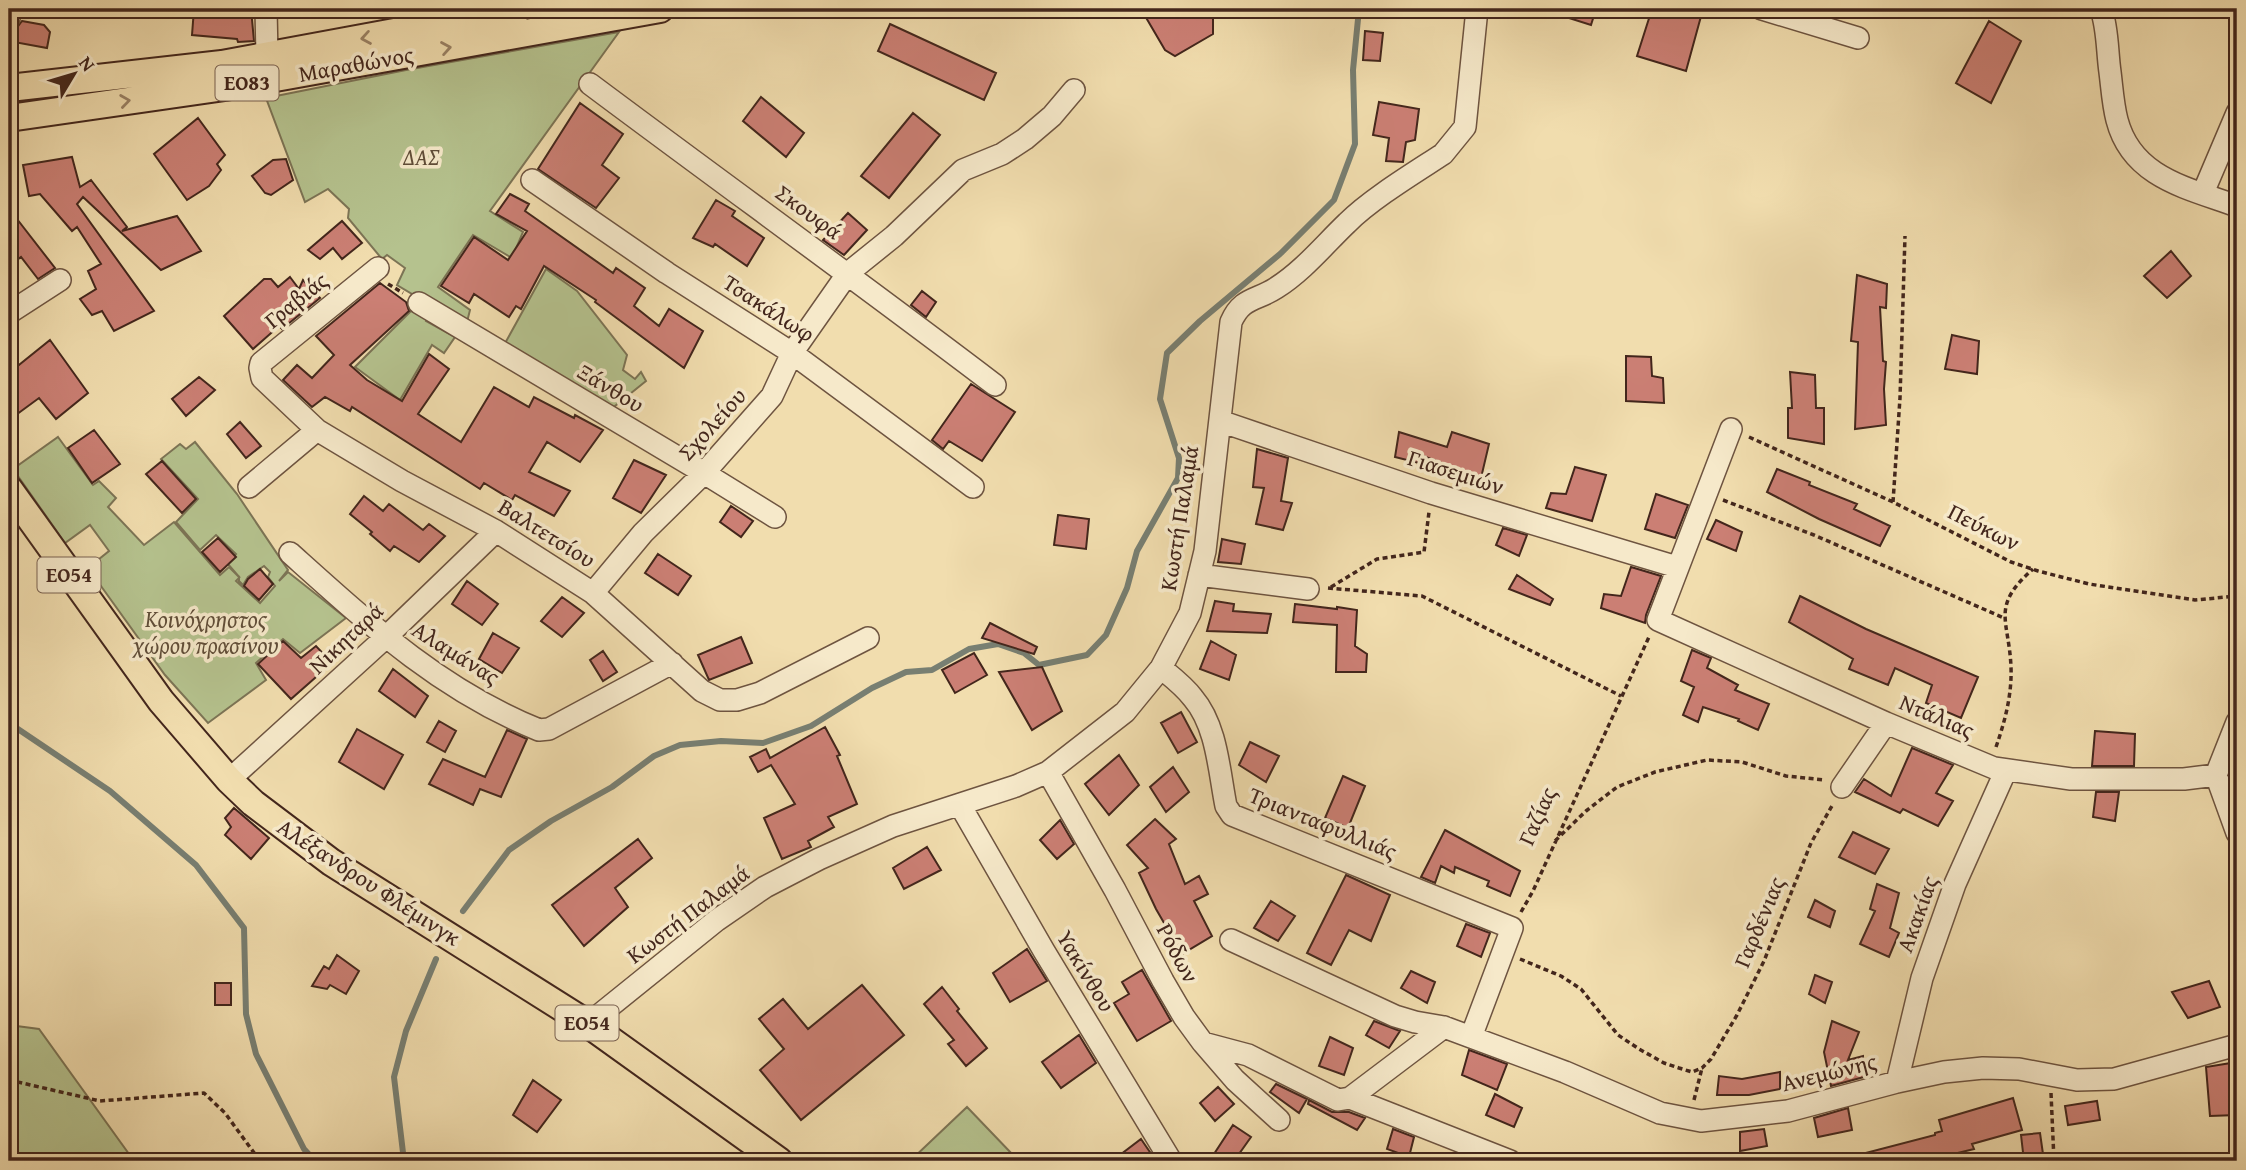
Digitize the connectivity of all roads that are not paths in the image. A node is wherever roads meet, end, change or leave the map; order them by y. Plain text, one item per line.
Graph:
1 (10, 9) edge
2 (266, 9) edge
3 (519, 9) edge
4 (660, 9) edge
5 (1477, 9) edge
6 (1762, 9) edge
7 (2101, 9) edge
8 (9, 18) edge
9 (1858, 38) dead end
10 (267, 56) junction
11 (590, 83) dead end
12 (9, 88) edge
13 (1074, 90) dead end
14 (2237, 113) edge
15 (9, 118) edge
16 (532, 180) dead end
17 (2203, 193) junction
18 (2237, 205) edge
19 (374, 270) road end
20 (848, 273) junction
21 (60, 280) dead end
22 (419, 303) road end
23 (9, 313) edge
24 (792, 353) junction
25 (262, 378) joint
26 (995, 385) dead end
27 (1220, 421) junction
28 (1731, 429) road end
29 (317, 430) junction
30 (705, 473) junction
31 (249, 487) dead end
32 (973, 487) dead end
33 (9, 489) edge
34 (775, 517) dead end
35 (496, 531) junction
36 (290, 553) dead end
37 (1677, 566) junction
38 (1199, 575) junction
39 (1318, 588) road end
40 (593, 593) junction
41 (385, 638) junction
42 (868, 638) dead end
43 (672, 663) junction
44 (1161, 668) junction
45 (2237, 722) edge
46 (1886, 723) junction
47 (1997, 768) junction
48 (1048, 772) junction
49 (2216, 775) junction
50 (229, 780) junction
51 (1846, 780) road end
52 (960, 804) junction
53 (2237, 833) edge
54 (1231, 940) dead end
55 (588, 1024) junction
56 (1444, 1027) junction
57 (1471, 1037) junction
58 (1203, 1043) junction
59 (2237, 1045) edge
60 (1897, 1082) junction
61 (1350, 1098) junction
62 (1279, 1120) dead end
63 (779, 1161) edge
64 (1171, 1161) edge
65 (1510, 1161) edge

1 - 8 street
2 - 10 street
3 -> 10 main road, Μαραθώνος / ΕΟ83
15 -> 4 main road, Μαραθώνος / ΕΟ83
5 - 27 street, Κωστή Παλαμά
6 - 9 street
7 - 17 street
10 - 12 main road, Μαραθώνος / ΕΟ83
11 - 20 street, Σκουφά
13 - 20 street, Σχολείου
14 - 17 street
16 - 24 street, Τσακάλωφ
17 - 18 street
19 - 25 street, Γραβιάς
20 - 24 street, Σχολείου
20 - 26 street, Σκουφά
21 - 23 street
22 - 30 street, Ξάνθου
24 - 30 street, Σχολείου
24 - 32 street, Τσακάλωφ
25 - 29 street, Βαλτετσίου
27 - 37 street, Γιασεμιών
27 - 38 street, Κωστή Παλαμά
28 - 37 street
29 - 31 street
29 - 35 street, Βαλτετσίου
30 - 34 street, Ξάνθου
30 - 40 street, Σχολείου
33 - 50 main road, Αλέξανδρου Φλέμινγκ / ΕΟ54
35 - 40 street, Βαλτετσίου
35 - 41 street, Νικηταρά
36 - 41 street, Αλαμάνας
37 - 46 street, Ντάλιας
38 - 39 street
38 - 44 street, Κωστή Παλαμά
40 - 43 street, Βαλτετσίου
41 - 43 street, Αλαμάνας
41 - 50 street, Νικηταρά
42 - 43 street, Βαλτετσίου
44 - 48 street, Κωστή Παλαμά
44 - 57 street, Τριανταφυλλιάς
45 - 49 street
46 - 47 street, Ντάλιας
46 - 51 street
47 - 49 street, Ντάλιας
47 - 60 street, Ακακίας
48 - 52 street, Κωστή Παλαμά
48 - 58 street, Ρόδων
49 - 53 street
50 - 55 main road, Αλέξανδρου Φλέμινγκ / ΕΟ54
52 - 55 street, Κωστή Παλαμά
52 - 64 street, Υακίνθου
54 - 56 street, Ανεμώνης
55 - 63 main road, Αλέξανδρου Φλέμινγκ / ΕΟ54
56 - 57 street, Ανεμώνης
56 - 61 street
57 - 60 street, Ανεμώνης
58 - 61 street
58 - 62 street, Ρόδων
59 - 60 street, Ανεμώνης
61 - 65 street

